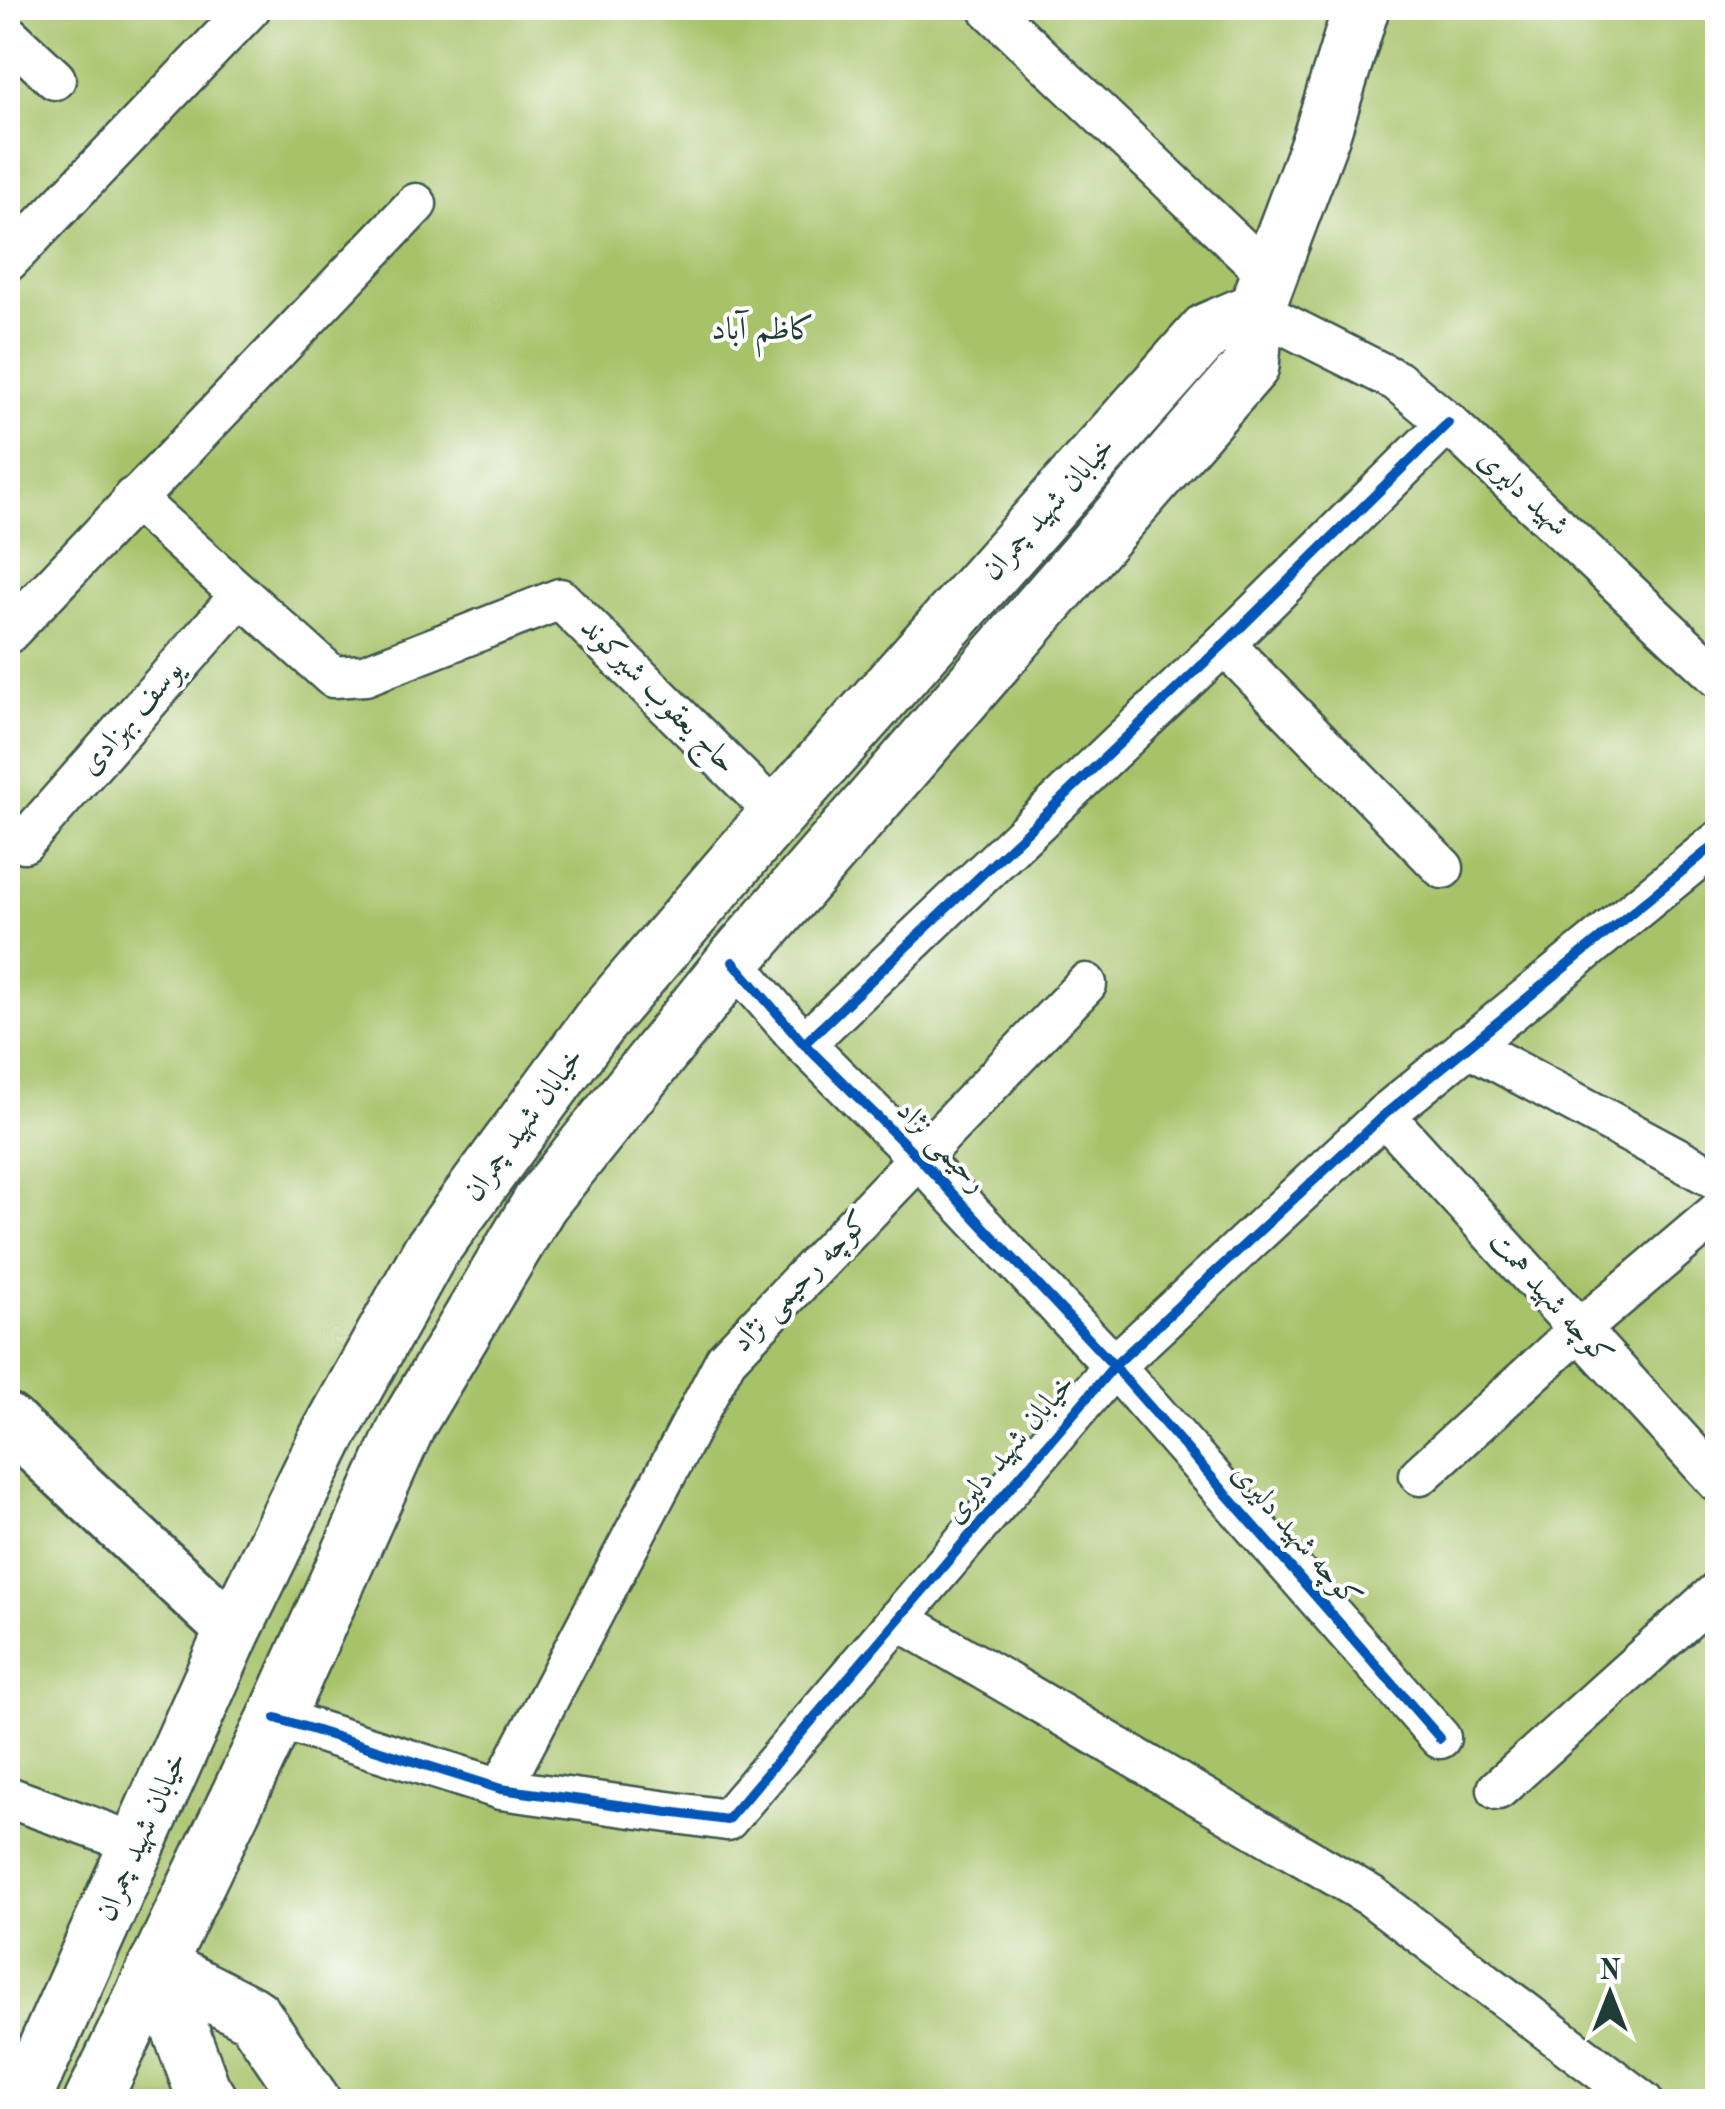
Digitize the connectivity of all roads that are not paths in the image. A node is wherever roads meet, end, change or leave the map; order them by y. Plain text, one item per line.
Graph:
1 (250, 8) edge
2 (989, 8) edge
3 (1361, 8) edge
4 (8, 35) edge
5 (55, 79) dead end
6 (416, 204) dead end
7 (8, 261) edge
8 (1262, 292) junction
9 (1448, 423) junction
10 (134, 498) junction
11 (241, 595) junction
12 (8, 633) edge
13 (1224, 644) junction
14 (1718, 677) edge
15 (777, 814) junction
16 (24, 842) dead end
17 (1718, 842) edge
18 (1443, 868) dead end
19 (733, 962) junction
20 (1086, 984) dead end
21 (804, 1044) junction
22 (1467, 1045) junction
23 (1384, 1115) junction
24 (919, 1158) junction
25 (1718, 1180) edge
26 (1718, 1212) edge
27 (1578, 1330) junction
28 (1114, 1366) junction
29 (8, 1420) edge
30 (1420, 1475) dead end
31 (1718, 1482) edge
32 (1718, 1591) edge
33 (898, 1619) junction
34 (233, 1631) junction
35 (276, 1718) junction
36 (1440, 1738) dead end
37 (501, 1789) junction
38 (1498, 1789) dead end
39 (8, 1797) edge
40 (140, 1845) junction
41 (157, 1966) junction
42 (19, 2090) edge
43 (92, 2102) edge
44 (210, 2102) edge
45 (313, 2102) edge
46 (1642, 2102) edge

1 - 7 street
2 - 8 street, شهید دلیری
3 - 8 main road, خیابان شهید چمران
4 - 5 street
6 - 10 street
8 - 9 street, شهید دلیری
8 - 15 main road, خیابان شهید چمران
8 - 19 main road, خیابان شهید چمران
9 - 13 street
9 - 14 street, شهید دلیری
10 - 11 street, حاج یعقوب شیرکوند
10 - 12 street
11 - 15 street, حاج یعقوب شیرکوند
11 - 16 street, یوسف بهزادی
13 - 18 street
13 - 21 street
15 - 34 main road, خیابان شهید چمران
17 - 22 street, خیابان شهید دلیری
19 - 21 street, رحیمی نژاد
19 - 35 main road, خیابان شهید چمران
20 - 24 street, کوچه رحیمی نژاد
21 - 24 street, رحیمی نژاد
22 - 23 street, خیابان شهید دلیری
22 - 25 street
23 - 27 street, کوچه شهید همت
23 - 28 street, خیابان شهید دلیری
24 - 28 street, رحیمی نژاد
24 - 37 street, کوچه رحیمی نژاد
26 - 27 street
27 - 30 street
27 - 31 street, کوچه شهید همت
28 - 33 street, خیابان شهید دلیری
28 - 36 street, کوچه شهید دلیری
29 - 34 street
32 - 38 street
33 - 37 street, خیابان شهید دلیری
33 - 46 street
34 - 35 main road
34 - 40 main road, خیابان شهید چمران
35 - 37 street, خیابان شهید دلیری
35 - 41 main road, خیابان شهید چمران
39 - 40 street
40 - 42 main road, خیابان شهید چمران
41 - 43 main road, خیابان شهید چمران
41 - 44 main road
41 - 45 main road

